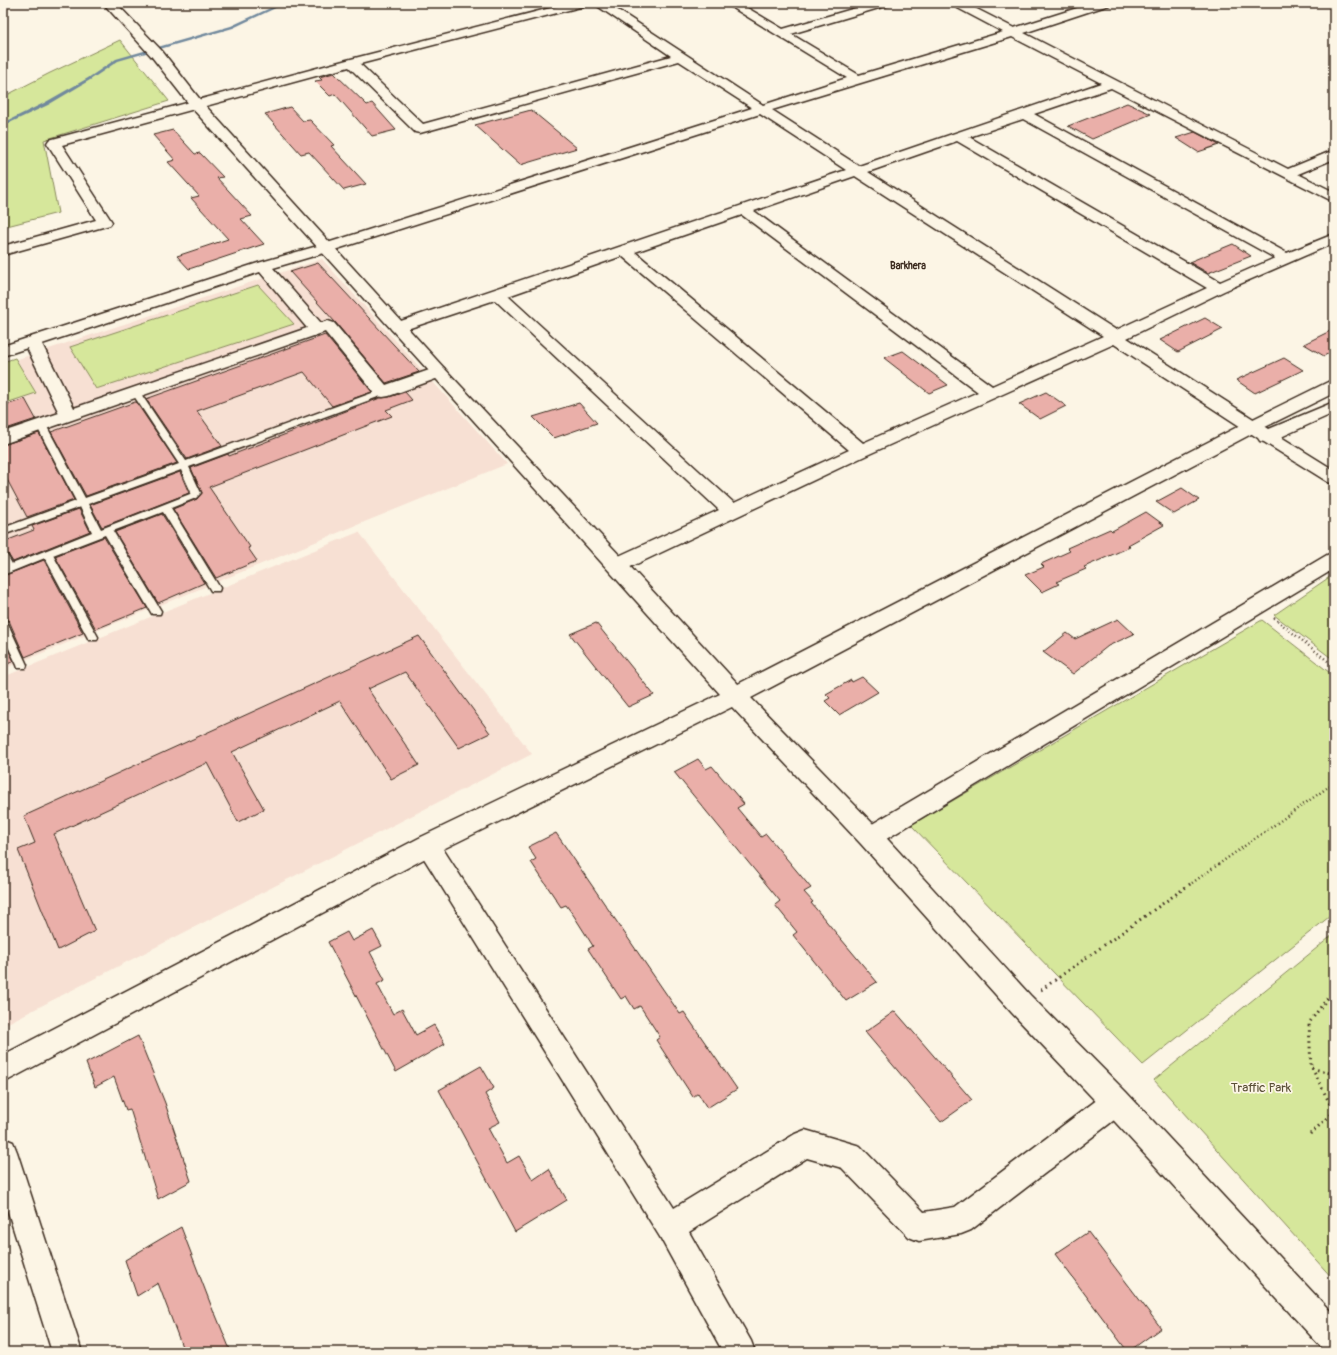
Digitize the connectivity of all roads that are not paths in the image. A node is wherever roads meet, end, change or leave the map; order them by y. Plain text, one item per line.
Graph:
1 (109, 3) edge
2 (584, 3) edge
3 (599, 3) edge
4 (731, 3) edge
5 (885, 3) edge
6 (956, 3) edge
7 (1105, 3) edge
8 (1015, 32) junction
9 (782, 33) junction
10 (680, 57) junction
11 (350, 62) junction
12 (857, 79) junction
13 (1112, 82) junction
14 (198, 105) junction
15 (762, 110) junction
16 (1024, 114) junction
17 (959, 137) junction
18 (1334, 154) edge
19 (856, 171) junction
20 (1287, 174) junction
21 (1334, 198) edge
22 (743, 209) junction
23 (1334, 238) edge
24 (326, 248) junction
25 (624, 250) junction
26 (3, 251) edge
27 (1287, 259) junction
28 (263, 266) junction
29 (1219, 288) junction
30 (498, 295) junction
31 (398, 327) junction
32 (317, 329) junction
33 (1115, 337) junction
34 (32, 341) junction
35 (3, 351) edge
36 (438, 372) junction
37 (1334, 386) edge
38 (383, 392) junction
39 (136, 393) junction
40 (990, 393) junction
41 (1334, 407) edge
42 (69, 415) junction
43 (41, 425) junction
44 (1258, 432) junction
45 (3, 438) edge
46 (861, 451) junction
47 (184, 465) junction
48 (1334, 478) edge
49 (81, 504) junction
50 (165, 507) junction
51 (731, 511) junction
52 (3, 532) edge
53 (102, 532) junction
54 (47, 553) junction
55 (3, 557) edge
56 (1334, 560) edge
57 (617, 565) junction
58 (6, 570) edge
59 (215, 588) dead end
60 (156, 611) dead end
61 (3, 624) edge
62 (93, 637) dead end
63 (22, 665) dead end
64 (735, 696) junction
65 (870, 837) junction
66 (428, 845) junction
67 (3, 1070) edge
68 (1116, 1102) junction
69 (3, 1152) edge
70 (670, 1228) junction
71 (1334, 1338) edge
72 (67, 1352) edge
73 (740, 1352) edge

1 - 14 main road
2 - 11 street
3 - 10 street
4 - 9 street
5 - 9 street
6 - 8 street
7 - 8 street
8 - 12 street
8 - 13 street
9 - 12 street
10 - 11 street
10 - 15 street
11 - 14 street
12 - 15 street
13 - 16 street
13 - 20 street
14 - 24 main road
14 - 26 street
15 - 19 street
15 - 24 street
16 - 17 street
16 - 27 street
17 - 19 street
17 - 29 street
18 - 20 street
19 - 22 street
19 - 33 street
20 - 21 street
22 - 25 street
22 - 40 street
23 - 27 street
24 - 28 street
24 - 31 main road
25 - 30 street
25 - 46 street
27 - 29 street
28 - 32 street
28 - 34 street
29 - 33 street
30 - 31 street
30 - 51 street
31 - 36 main road
32 - 38 street
32 - 39 street
33 - 40 street
33 - 44 street
34 - 35 street
34 - 42 street
36 - 38 street
36 - 57 main road
37 - 44 main road
38 - 47 lane
39 - 42 street
39 - 47 lane
40 - 46 street
41 - 44 street
42 - 43 street
43 - 45 street
43 - 49 lane
44 - 48 street
44 - 64 main road
46 - 51 street
47 - 49 lane
47 - 50 lane
49 - 52 lane
49 - 53 lane
50 - 53 lane
50 - 59 lane
51 - 57 street
53 - 54 lane
53 - 60 lane
54 - 58 lane
54 - 62 lane
55 - 58 lane
56 - 65 street
57 - 64 main road
61 - 63 lane
64 - 65 main road
64 - 66 main road
65 - 68 main road
66 - 67 main road
66 - 70 street
68 - 70 street
68 - 71 main road
69 - 72 street
70 - 73 street

